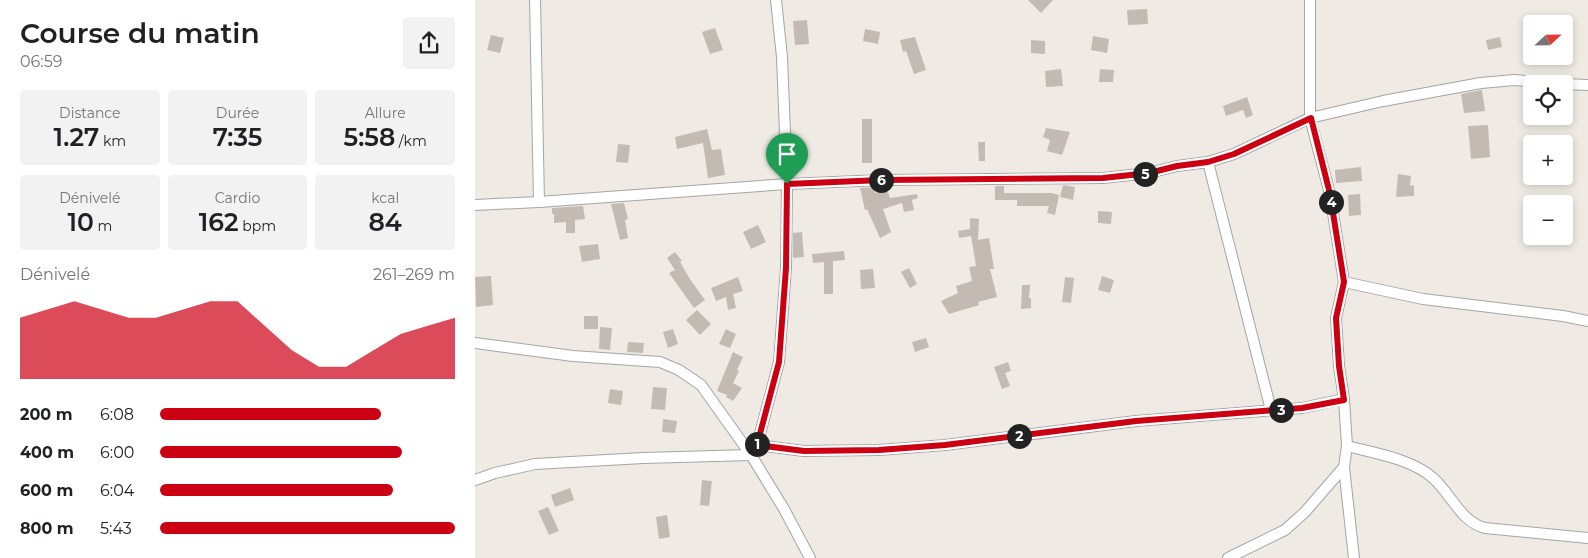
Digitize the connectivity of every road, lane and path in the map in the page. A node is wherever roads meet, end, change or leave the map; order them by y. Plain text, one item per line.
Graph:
1 (535, 0) edge
2 (776, 0) edge
3 (1310, 0) edge
4 (1523, 81) edge
5 (1573, 84) edge
6 (1588, 85) edge
7 (1311, 118) junction
8 (1208, 162) junction
9 (787, 184) junction
10 (539, 202) junction
11 (475, 205) edge
12 (1344, 282) junction
13 (1588, 321) edge
14 (475, 342) edge
15 (1344, 400) junction
16 (1271, 410) junction
17 (757, 445) junction
18 (1347, 446) junction
19 (751, 455) junction
20 (1344, 467) junction
21 (475, 480) edge
22 (1588, 538) edge
23 (810, 558) edge
24 (1228, 558) edge
25 (1354, 558) edge

1 - 10 street
2 - 9 street
3 - 7 street
4 - 7 street
5 - 6 street
7 - 8 street
7 - 12 street
8 - 9 street
8 - 16 street
9 - 10 street
9 - 17 street
10 - 11 street
12 - 13 street
12 - 15 street
14 - 19 street
15 - 16 street
15 - 18 street
16 - 17 street
17 - 19 street
18 - 20 street
18 - 22 street
19 - 21 street
19 - 23 street
20 - 24 street
20 - 25 street

